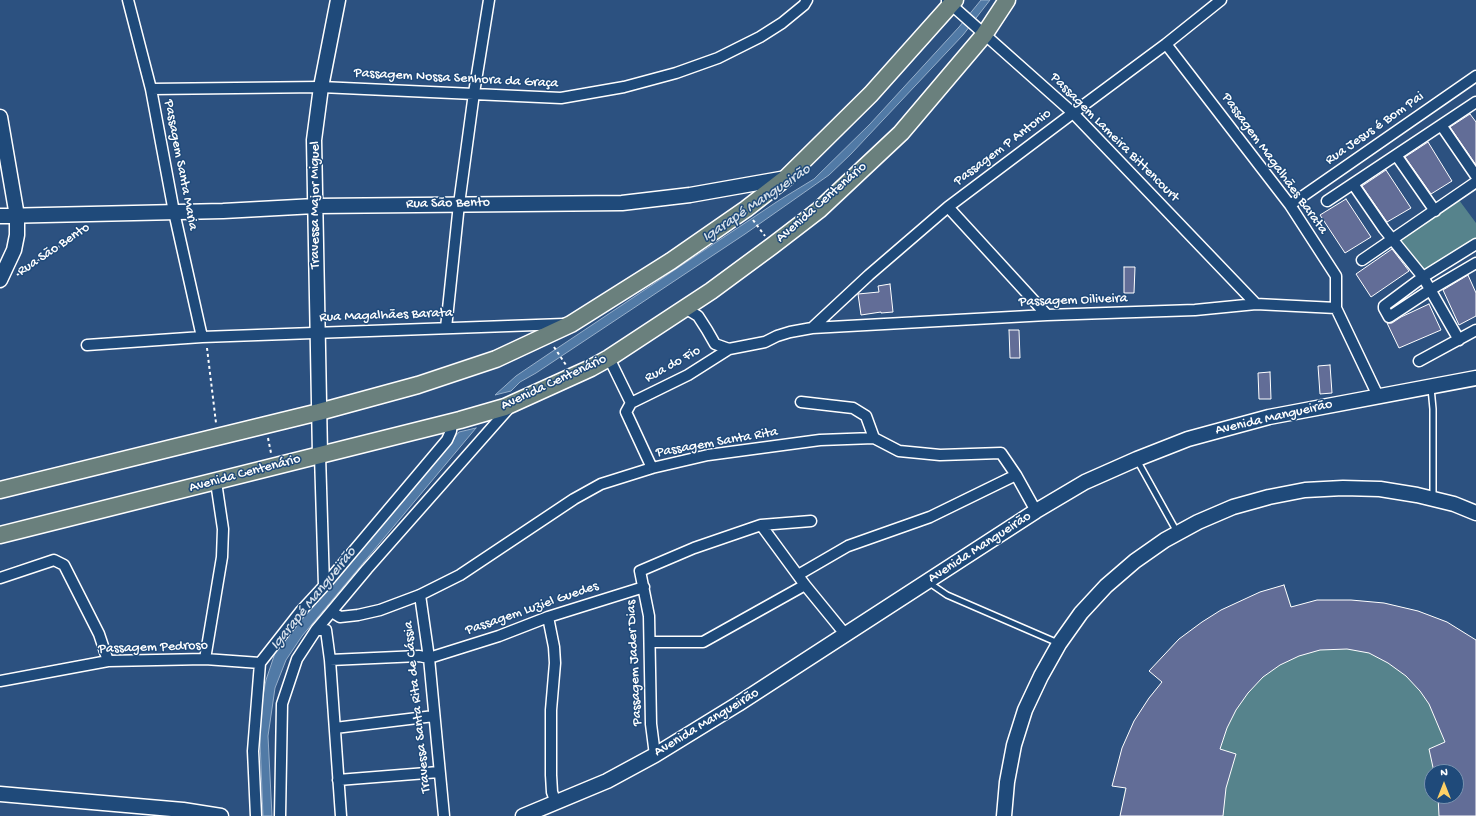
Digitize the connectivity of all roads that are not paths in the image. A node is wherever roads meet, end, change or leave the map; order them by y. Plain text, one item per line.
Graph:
1 (128, 0) edge
2 (338, 0) edge
3 (489, 0) edge
4 (807, 0) edge
5 (1007, 0) edge
6 (1221, 0) edge
7 (952, 4) edge
8 (982, 33) junction
9 (1166, 44) junction
10 (1476, 76) edge
11 (321, 87) junction
12 (151, 89) junction
13 (474, 93) junction
14 (1475, 104) edge
15 (1073, 112) junction
16 (0, 117) edge
17 (1441, 125) junction
18 (1396, 155) junction
19 (1476, 176) edge
20 (786, 178) junction
21 (1476, 182) edge
22 (1353, 184) junction
23 (1327, 201) dead end
24 (458, 204) junction
25 (1290, 205) junction
26 (315, 206) junction
27 (948, 207) junction
28 (1434, 210) junction
29 (174, 212) junction
30 (0, 216) edge
31 (17, 216) junction
32 (1392, 239) junction
33 (1476, 244) edge
34 (1362, 260) dead end
35 (1476, 263) edge
36 (1423, 277) junction
37 (6, 279) edge
38 (1430, 290) junction
39 (1256, 304) junction
40 (685, 308) junction
41 (1336, 308) junction
42 (1047, 315) junction
43 (571, 324) junction
44 (446, 328) junction
45 (812, 328) junction
46 (1476, 330) edge
47 (317, 333) junction
48 (204, 337) junction
49 (1459, 340) junction
50 (87, 345) dead end
51 (728, 350) junction
52 (609, 358) junction
53 (1419, 361) dead end
54 (1476, 378) edge
55 (1430, 387) junction
56 (1378, 396) junction
57 (801, 402) dead end
58 (513, 403) junction
59 (631, 403) junction
60 (319, 412) junction
61 (452, 422) junction
62 (874, 438) junction
63 (320, 455) junction
64 (1137, 459) junction
65 (652, 468) junction
66 (1016, 475) junction
67 (216, 482) junction
68 (0, 490) edge
69 (1433, 499) junction
70 (1036, 511) junction
71 (1476, 513) edge
72 (811, 521) dead end
73 (761, 525) junction
74 (1178, 533) junction
75 (0, 535) edge
76 (798, 575) junction
77 (0, 578) edge
78 (927, 581) junction
79 (806, 585) junction
80 (324, 586) junction
81 (644, 587) junction
82 (420, 595) junction
83 (332, 612) junction
84 (548, 617) junction
85 (316, 630) junction
86 (845, 634) junction
87 (650, 642) junction
88 (1059, 644) junction
89 (429, 658) junction
90 (205, 659) junction
91 (330, 660) junction
92 (108, 661) junction
93 (260, 663) junction
94 (0, 681) edge
95 (434, 716) junction
96 (335, 728) junction
97 (655, 755) junction
98 (439, 772) junction
99 (338, 780) junction
100 (0, 794) edge
101 (556, 803) junction
102 (182, 813) edge
103 (221, 816) edge
104 (256, 816) edge
105 (280, 816) edge
106 (341, 816) edge
107 (444, 816) edge
108 (523, 816) edge
109 (1004, 816) edge

1 - 12 street, Passagem Santa Maria
2 - 11 street, Travessa Major Miguel
3 - 13 street
4 - 13 street, Passagem Nossa Senhora da Graça
5 - 8 main road, Avenida Centenário
6 - 9 street, Passagem P Antonio
7 - 8 street, Passagem Lameira Bittencourt
7 - 20 main road
8 - 15 street, Passagem Lameira Bittencourt
8 - 40 main road, Avenida Centenário
9 - 15 street, Passagem P Antonio
9 - 25 street, Passagem Magalhães Barata
10 - 25 street, Rua Jesus é Bom Pai
11 - 12 street, Passagem Nossa Senhora da Graça
11 - 13 street, Passagem Nossa Senhora da Graça
11 - 26 street, Travessa Major Miguel
12 - 29 street, Passagem Santa Maria
13 - 24 street
14 - 17 street
15 - 27 street, Passagem P Antonio
15 - 39 street, Passagem Lameira Bittencourt
16 - 31 street
17 - 18 street
17 - 19 street
18 - 22 street
18 - 28 street
20 - 24 street, Rua São Bento
20 - 43 main road
21 - 28 street
22 - 23 street
22 - 32 street
24 - 26 street, Rua São Bento
24 - 44 street
25 - 41 street, Passagem Magalhães Barata
26 - 29 street, Rua São Bento
26 - 47 street, Travessa Major Miguel
27 - 42 street
27 - 45 street, Passagem P Antonio
28 - 32 street
29 - 31 street, Rua São Bento
29 - 48 street, Passagem Santa Maria
30 - 31 street, Rua São Bento
31 - 37 street
32 - 34 street
32 - 36 street
33 - 36 street
35 - 38 street
36 - 38 street
36 - 38 street
38 - 49 street
39 - 41 street, Passagem Oiliveira
39 - 42 street, Passagem Oiliveira
40 - 51 street
40 - 52 main road, Avenida Centenário
41 - 56 street, Passagem Magalhães Barata
42 - 45 street, Passagem Oiliveira
43 - 44 street, Rua Magalhães Barata
43 - 60 main road
44 - 47 street, Rua Magalhães Barata
45 - 51 street, Passagem Oiliveira
46 - 49 street
47 - 48 street, Rua Magalhães Barata
47 - 60 street, Travessa Major Miguel
48 - 50 street, Rua Magalhães Barata
49 - 53 street
51 - 59 street, Rua do Fio
52 - 58 main road, Avenida Centenário
52 - 59 street
54 - 55 street, Avenida Mangueirão
55 - 56 street, Avenida Mangueirão
55 - 69 lane
56 - 64 street, Avenida Mangueirão
57 - 62 street
58 - 61 main road, Avenida Centenário
58 - 83 street
59 - 65 street
60 - 63 street, Travessa Major Miguel
60 - 68 main road
61 - 63 main road, Avenida Centenário
61 - 80 street
62 - 65 street, Passagem Santa Rita
62 - 66 street, Passagem Santa Rita
63 - 67 main road, Avenida Centenário
63 - 80 street
64 - 70 street, Avenida Mangueirão
64 - 74 lane
65 - 82 street, Passagem Santa Rita
66 - 70 street, Passagem Santa Rita
66 - 76 street
67 - 75 main road, Avenida Centenário
67 - 90 street
69 - 71 street
69 - 74 street
70 - 78 street, Avenida Mangueirão
72 - 73 street
73 - 76 street
73 - 81 street, Passagem Jader Dias
74 - 88 street
76 - 79 street
77 - 92 street
78 - 86 street, Avenida Mangueirão
78 - 88 lane
79 - 86 street
79 - 87 street
80 - 93 street
81 - 84 street, Passagem Luziel Guedes
81 - 87 street, Passagem Jader Dias
82 - 83 street, Passagem Santa Rita
82 - 89 street, Travessa Santa Rita de Cássia
83 - 85 street
84 - 89 street, Passagem Luziel Guedes
84 - 101 street
85 - 91 street
85 - 105 street
86 - 97 street, Avenida Mangueirão
87 - 97 street, Passagem Jader Dias
88 - 109 street
89 - 91 street
89 - 95 street, Travessa Santa Rita de Cássia
90 - 92 street, Passagem Pedroso
90 - 93 street, Passagem Pedroso
91 - 96 street
92 - 94 street, Passagem Pedroso
93 - 104 street
95 - 96 street
95 - 98 street, Travessa Santa Rita de Cássia
96 - 99 street
97 - 101 street, Avenida Mangueirão
98 - 99 street
98 - 107 street, Travessa Santa Rita de Cássia
99 - 106 street
100 - 102 street
101 - 108 street, Avenida Mangueirão
102 - 103 street

